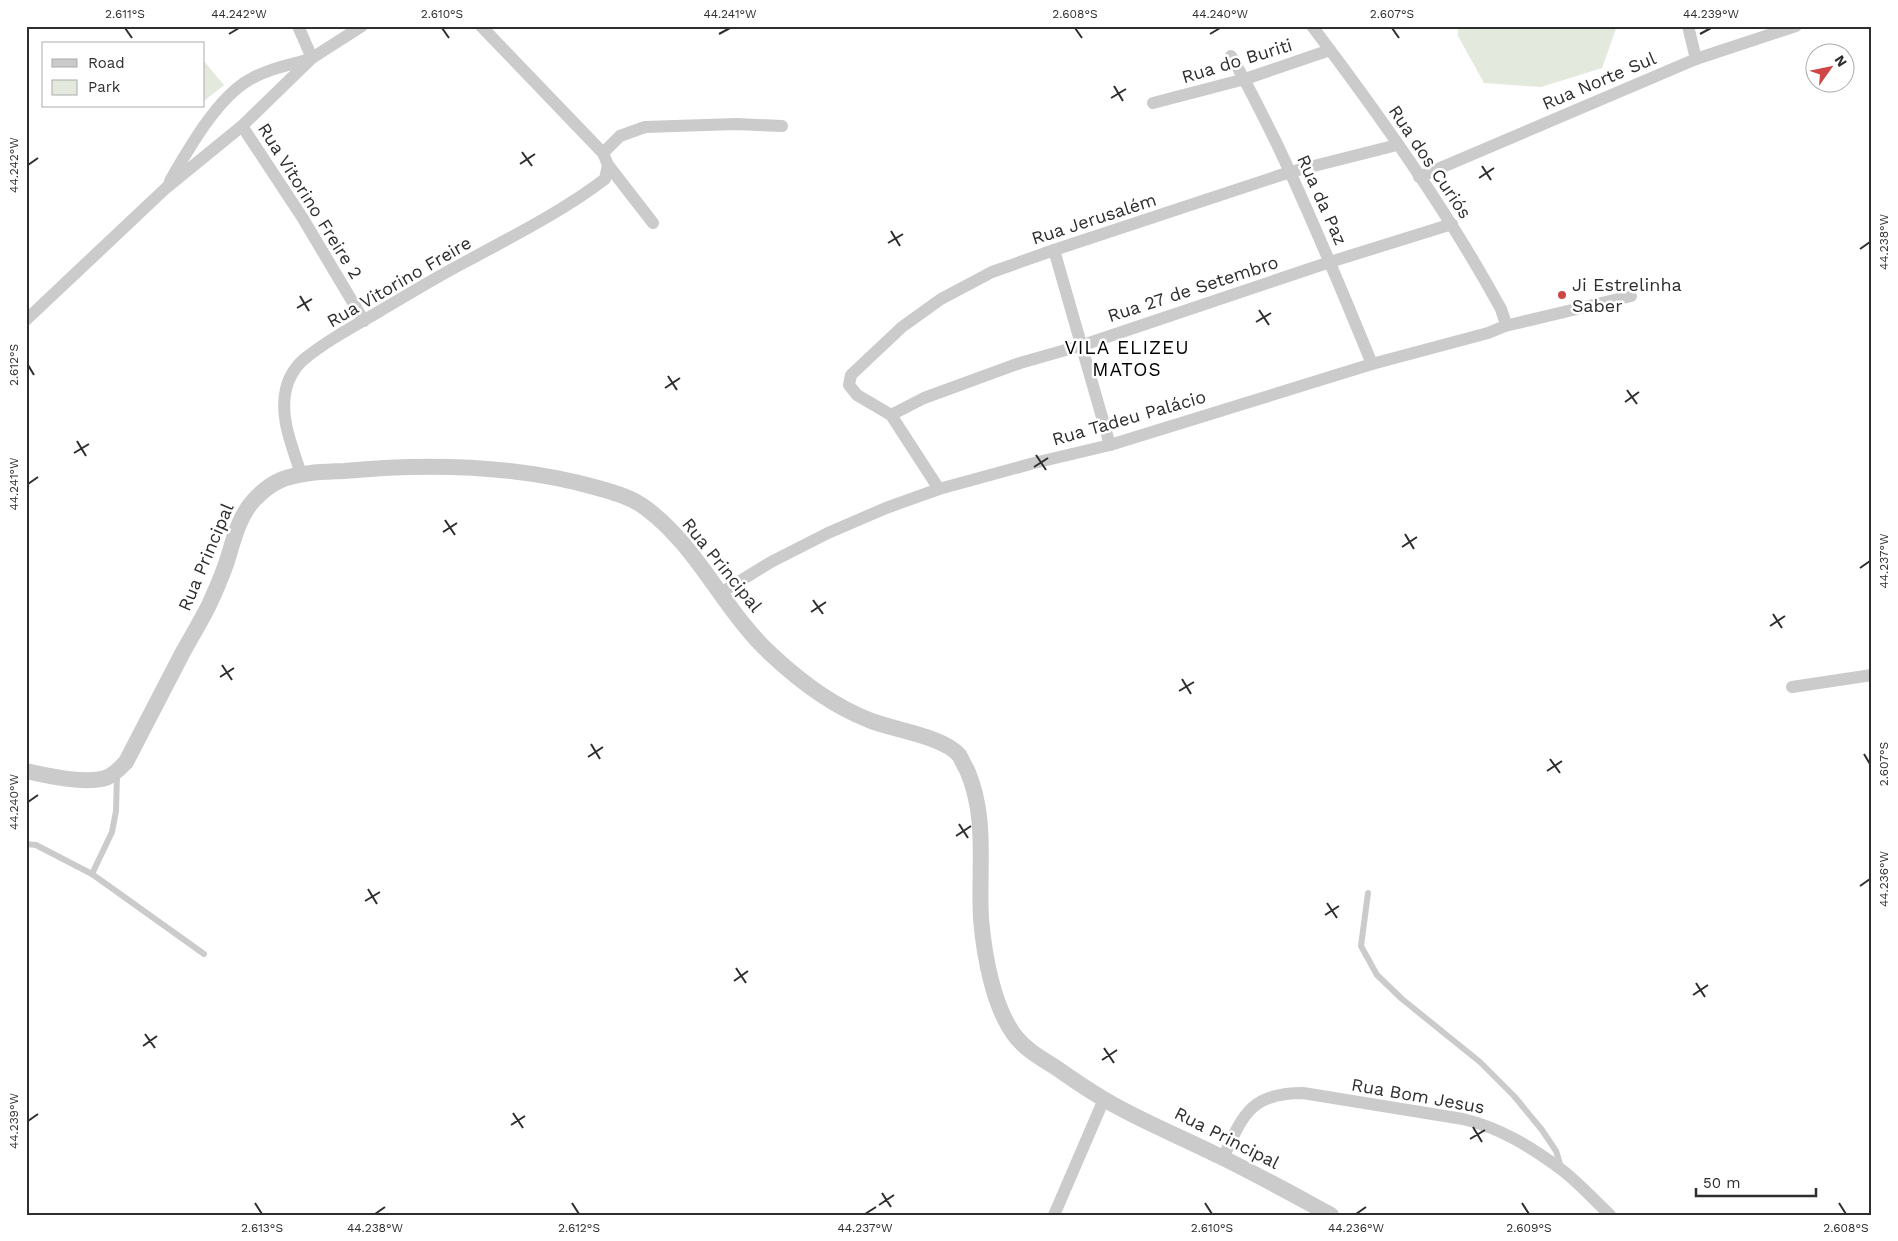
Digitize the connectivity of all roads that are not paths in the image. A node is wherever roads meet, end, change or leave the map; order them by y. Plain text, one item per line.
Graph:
1 (298, 26) edge
2 (362, 26) edge
3 (481, 26) edge
4 (1312, 26) edge
5 (1688, 26) edge
6 (1796, 26) edge
7 (1330, 50) junction
8 (1231, 56) dead end
9 (312, 58) junction
10 (1696, 58) junction
11 (1245, 79) junction
12 (1153, 103) dead end
13 (242, 126) junction
14 (782, 126) dead end
15 (1397, 145) junction
16 (605, 159) junction
17 (1290, 172) junction
18 (1420, 176) junction
19 (166, 188) junction
20 (653, 223) dead end
21 (1452, 224) junction
22 (1054, 250) junction
23 (1330, 262) junction
24 (1631, 296) dead end
25 (26, 320) edge
26 (364, 321) junction
27 (1505, 326) junction
28 (1083, 345) junction
29 (1372, 364) junction
30 (891, 415) junction
31 (1110, 445) junction
32 (301, 474) junction
33 (939, 489) junction
34 (719, 594) junction
35 (1872, 675) edge
36 (1792, 686) dead end
37 (26, 771) edge
38 (117, 771) junction
39 (26, 844) edge
40 (92, 874) junction
41 (1368, 894) dead end
42 (204, 954) dead end
43 (1104, 1099) junction
44 (1223, 1158) junction
45 (1563, 1171) junction
46 (1054, 1215) edge
47 (1331, 1215) edge
48 (1610, 1215) edge

1 - 9 street
2 - 9 street
3 - 16 street
4 - 7 street, Rua dos Curiós
5 - 10 street
6 - 10 street, Rua Norte Sul
7 - 11 street, Rua do Buriti
7 - 15 street, Rua dos Curiós
8 - 11 street, Rua da Paz
9 - 13 street
9 - 19 street
10 - 18 street, Rua Norte Sul
11 - 12 street, Rua do Buriti
11 - 17 street, Rua da Paz
13 - 19 street
13 - 26 street, Rua Vitorino Freire 2
14 - 16 street, Rua Vitorino Freire
15 - 17 street, Rua Jerusalém
15 - 18 street, Rua dos Curiós
16 - 20 street
16 - 26 street, Rua Vitorino Freire
17 - 22 street, Rua Jerusalém
17 - 23 street, Rua da Paz
18 - 21 street, Rua dos Curiós
19 - 25 street
21 - 23 street, Rua 27 de Setembro
21 - 27 street, Rua dos Curiós
22 - 28 street
22 - 30 street, Rua Jerusalém
23 - 28 street, Rua 27 de Setembro
23 - 29 street, Rua da Paz
24 - 27 street, Rua Tadeu Palácio
26 - 32 street, Rua Vitorino Freire
27 - 29 street, Rua Tadeu Palácio
28 - 30 street, Rua 27 de Setembro
28 - 31 street
29 - 31 street, Rua Tadeu Palácio
30 - 33 street
31 - 33 street, Rua Tadeu Palácio
32 - 34 street, Rua Principal
32 - 38 street, Rua Principal
33 - 34 street, Rua Tadeu Palácio
34 - 43 street, Rua Principal
35 - 36 street
37 - 38 street
38 - 40 lane
39 - 40 lane
40 - 42 lane
41 - 45 lane
43 - 44 street, Rua Principal
43 - 46 street
44 - 45 street, Rua Bom Jesus
44 - 47 street, Rua Principal
45 - 48 street, Rua Bom Jesus

